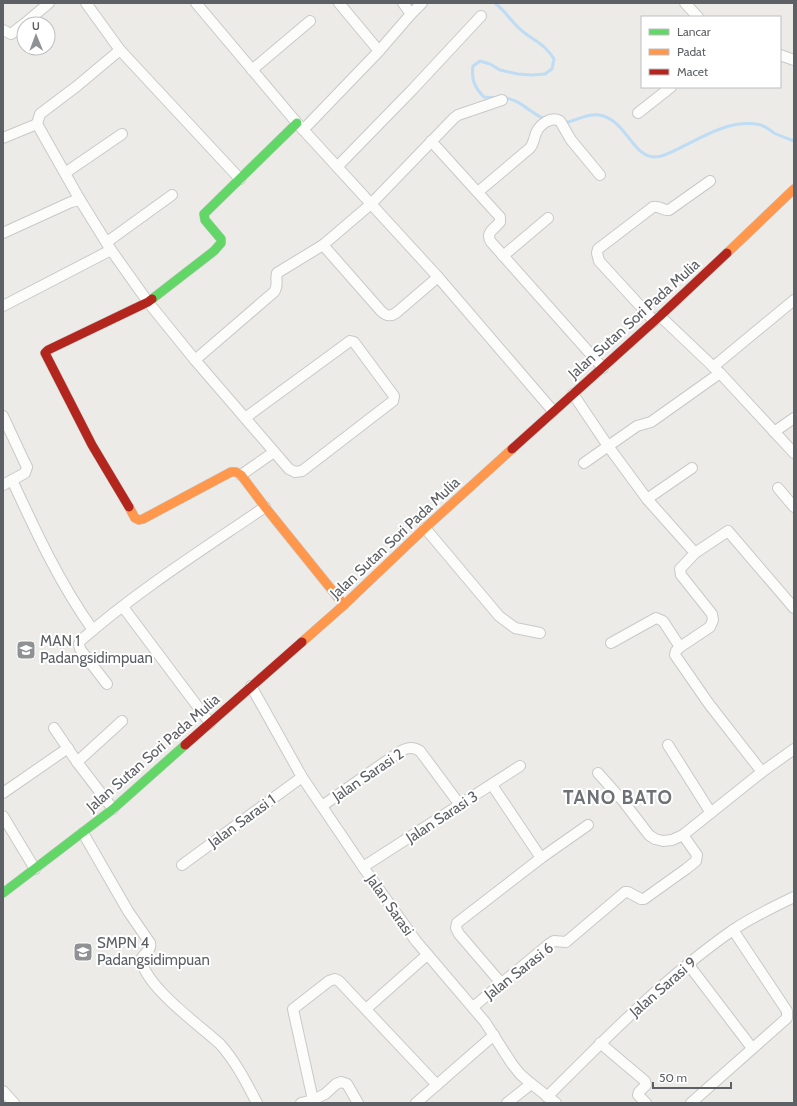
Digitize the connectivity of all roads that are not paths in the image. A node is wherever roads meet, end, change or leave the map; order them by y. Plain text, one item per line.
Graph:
1 (50, 3) edge
2 (86, 3) edge
3 (196, 3) edge
4 (340, 3) edge
5 (403, 3) edge
6 (422, 3) edge
7 (685, 3) edge
8 (411, 14) junction
9 (34, 16) edge
10 (481, 16) dead end
11 (697, 16) edge
12 (310, 21) dead end
13 (3, 30) edge
14 (16, 30) edge
15 (120, 50) junction
16 (379, 51) junction
17 (781, 55) edge
18 (794, 60) edge
19 (252, 70) junction
20 (670, 88) edge
21 (502, 100) dead end
22 (638, 113) dead end
23 (37, 124) junction
24 (300, 127) junction
25 (122, 134) dead end
26 (3, 138) edge
27 (431, 141) junction
28 (337, 167) junction
29 (65, 173) junction
30 (600, 175) dead end
31 (240, 179) junction
32 (710, 181) dead end
33 (794, 189) edge
34 (478, 192) junction
35 (172, 195) dead end
36 (80, 200) junction
37 (370, 204) junction
38 (548, 218) dead end
39 (3, 233) edge
40 (323, 245) junction
41 (109, 246) junction
42 (503, 256) junction
43 (438, 277) junction
44 (794, 300) edge
45 (148, 302) junction
46 (3, 306) edge
47 (657, 319) junction
48 (195, 360) junction
49 (603, 368) junction
50 (716, 370) junction
51 (573, 394) junction
52 (553, 412) junction
53 (3, 416) edge
54 (245, 418) junction
55 (794, 418) edge
56 (774, 432) junction
57 (13, 437) junction
58 (3, 442) edge
59 (608, 446) junction
60 (274, 452) junction
61 (794, 453) edge
62 (584, 463) dead end
63 (692, 468) dead end
64 (241, 475) junction
65 (8, 483) edge
66 (778, 488) dead end
67 (647, 499) junction
68 (794, 507) edge
69 (265, 508) junction
70 (425, 528) junction
71 (695, 553) junction
72 (344, 605) junction
73 (123, 607) junction
74 (794, 608) edge
75 (93, 630) junction
76 (540, 634) dead end
77 (611, 642) dead end
78 (680, 648) junction
79 (107, 684) dead end
80 (251, 686) junction
81 (122, 721) dead end
82 (210, 723) junction
83 (54, 728) dead end
84 (668, 745) dead end
85 (68, 748) junction
86 (794, 749) edge
87 (77, 762) junction
88 (520, 766) dead end
89 (762, 772) junction
90 (598, 773) dead end
91 (302, 778) junction
92 (492, 785) junction
93 (3, 793) edge
94 (460, 805) junction
95 (322, 806) junction
96 (113, 809) junction
97 (711, 813) junction
98 (3, 816) edge
99 (588, 825) dead end
100 (83, 833) junction
101 (683, 835) junction
102 (541, 858) junction
103 (182, 865) dead end
104 (364, 867) junction
105 (35, 869) junction
106 (3, 893) edge
107 (794, 897) edge
108 (733, 930) junction
109 (427, 955) junction
110 (688, 964) junction
111 (501, 983) junction
112 (473, 1007) junction
113 (366, 1010) junction
114 (494, 1034) junction
115 (600, 1043) junction
116 (752, 1048) junction
117 (531, 1084) junction
118 (437, 1085) junction
119 (3, 1091) edge
120 (313, 1100) junction
121 (552, 1100) edge
122 (509, 1101) edge
123 (14, 1103) edge
124 (257, 1103) edge
125 (302, 1103) edge
126 (358, 1103) edge
127 (416, 1103) edge
128 (646, 1103) edge
129 (691, 1103) edge

1 - 9 street
2 - 15 street
3 - 19 street
4 - 16 street
5 - 8 street
6 - 8 street
7 - 11 street
8 - 16 street
10 - 28 street
12 - 19 street
13 - 14 street
15 - 23 street
15 - 31 street
16 - 24 street
17 - 18 street
19 - 24 street
20 - 22 street
21 - 27 street
23 - 26 street
23 - 29 street
24 - 28 street
24 - 31 street
25 - 29 street
27 - 34 street
27 - 37 street
28 - 37 street
29 - 36 street
30 - 34 street
31 - 45 street
32 - 47 street
33 - 47 street, Jalan Sutan Sori Pada Mulia
34 - 42 street
35 - 41 street
36 - 39 street
36 - 41 street
37 - 40 street
37 - 43 street
38 - 42 street
40 - 43 street
40 - 48 street
41 - 45 street
41 - 46 street
42 - 49 street
43 - 52 street
44 - 50 street
45 - 48 street
45 - 64 street
47 - 49 street, Jalan Sutan Sori Pada Mulia
47 - 50 street
48 - 54 street
49 - 51 street, Jalan Sutan Sori Pada Mulia
50 - 56 street
50 - 59 street
51 - 52 street, Jalan Sutan Sori Pada Mulia
51 - 59 street
52 - 70 street, Jalan Sutan Sori Pada Mulia
53 - 57 street
54 - 60 street
54 - 60 street
55 - 56 street
56 - 61 street
57 - 58 street
57 - 65 street
59 - 62 street
59 - 67 street
60 - 64 street
63 - 67 street
64 - 69 street
65 - 75 street
66 - 68 street
67 - 71 street
69 - 72 street
69 - 73 street
70 - 72 street, Jalan Sutan Sori Pada Mulia
70 - 76 street
71 - 74 street
71 - 78 street
72 - 80 street, Jalan Sutan Sori Pada Mulia
73 - 75 street
73 - 82 street
75 - 79 street
77 - 78 street
78 - 89 street
80 - 82 street, Jalan Sutan Sori Pada Mulia
80 - 91 street, Jalan Sarasi
81 - 87 street
82 - 96 street, Jalan Sutan Sori Pada Mulia
83 - 85 street
84 - 97 street
85 - 87 street
85 - 93 street
86 - 89 street
87 - 96 street
88 - 92 street, Jalan Sarasi 3
89 - 97 street
90 - 101 street
91 - 95 street, Jalan Sarasi
91 - 103 street, Jalan Sarasi 1
92 - 94 street, Jalan Sarasi 3
92 - 102 street
94 - 95 street, Jalan Sarasi 2
94 - 104 street, Jalan Sarasi 3
95 - 104 street, Jalan Sarasi
96 - 100 street, Jalan Sutan Sori Pada Mulia
97 - 101 street
98 - 105 street
99 - 102 street
100 - 105 street, Jalan Sutan Sori Pada Mulia
100 - 124 street
101 - 111 street, Jalan Sarasi 6
102 - 111 street
104 - 109 street, Jalan Sarasi
105 - 106 street, Jalan Sutan Sori Pada Mulia
107 - 108 street, Jalan Sarasi 9
108 - 110 street, Jalan Sarasi 9
108 - 116 street
109 - 112 street, Jalan Sarasi
109 - 113 street
110 - 115 street, Jalan Sarasi 9
110 - 116 street
111 - 112 street, Jalan Sarasi 6
112 - 114 street, Jalan Sarasi
113 - 118 street
113 - 120 street
114 - 117 street, Jalan Sarasi
114 - 118 street
115 - 121 street, Jalan Sarasi 9
115 - 128 street
116 - 129 street
117 - 121 street, Jalan Sarasi
117 - 122 street
118 - 127 street
119 - 123 street
120 - 125 street
120 - 126 street

